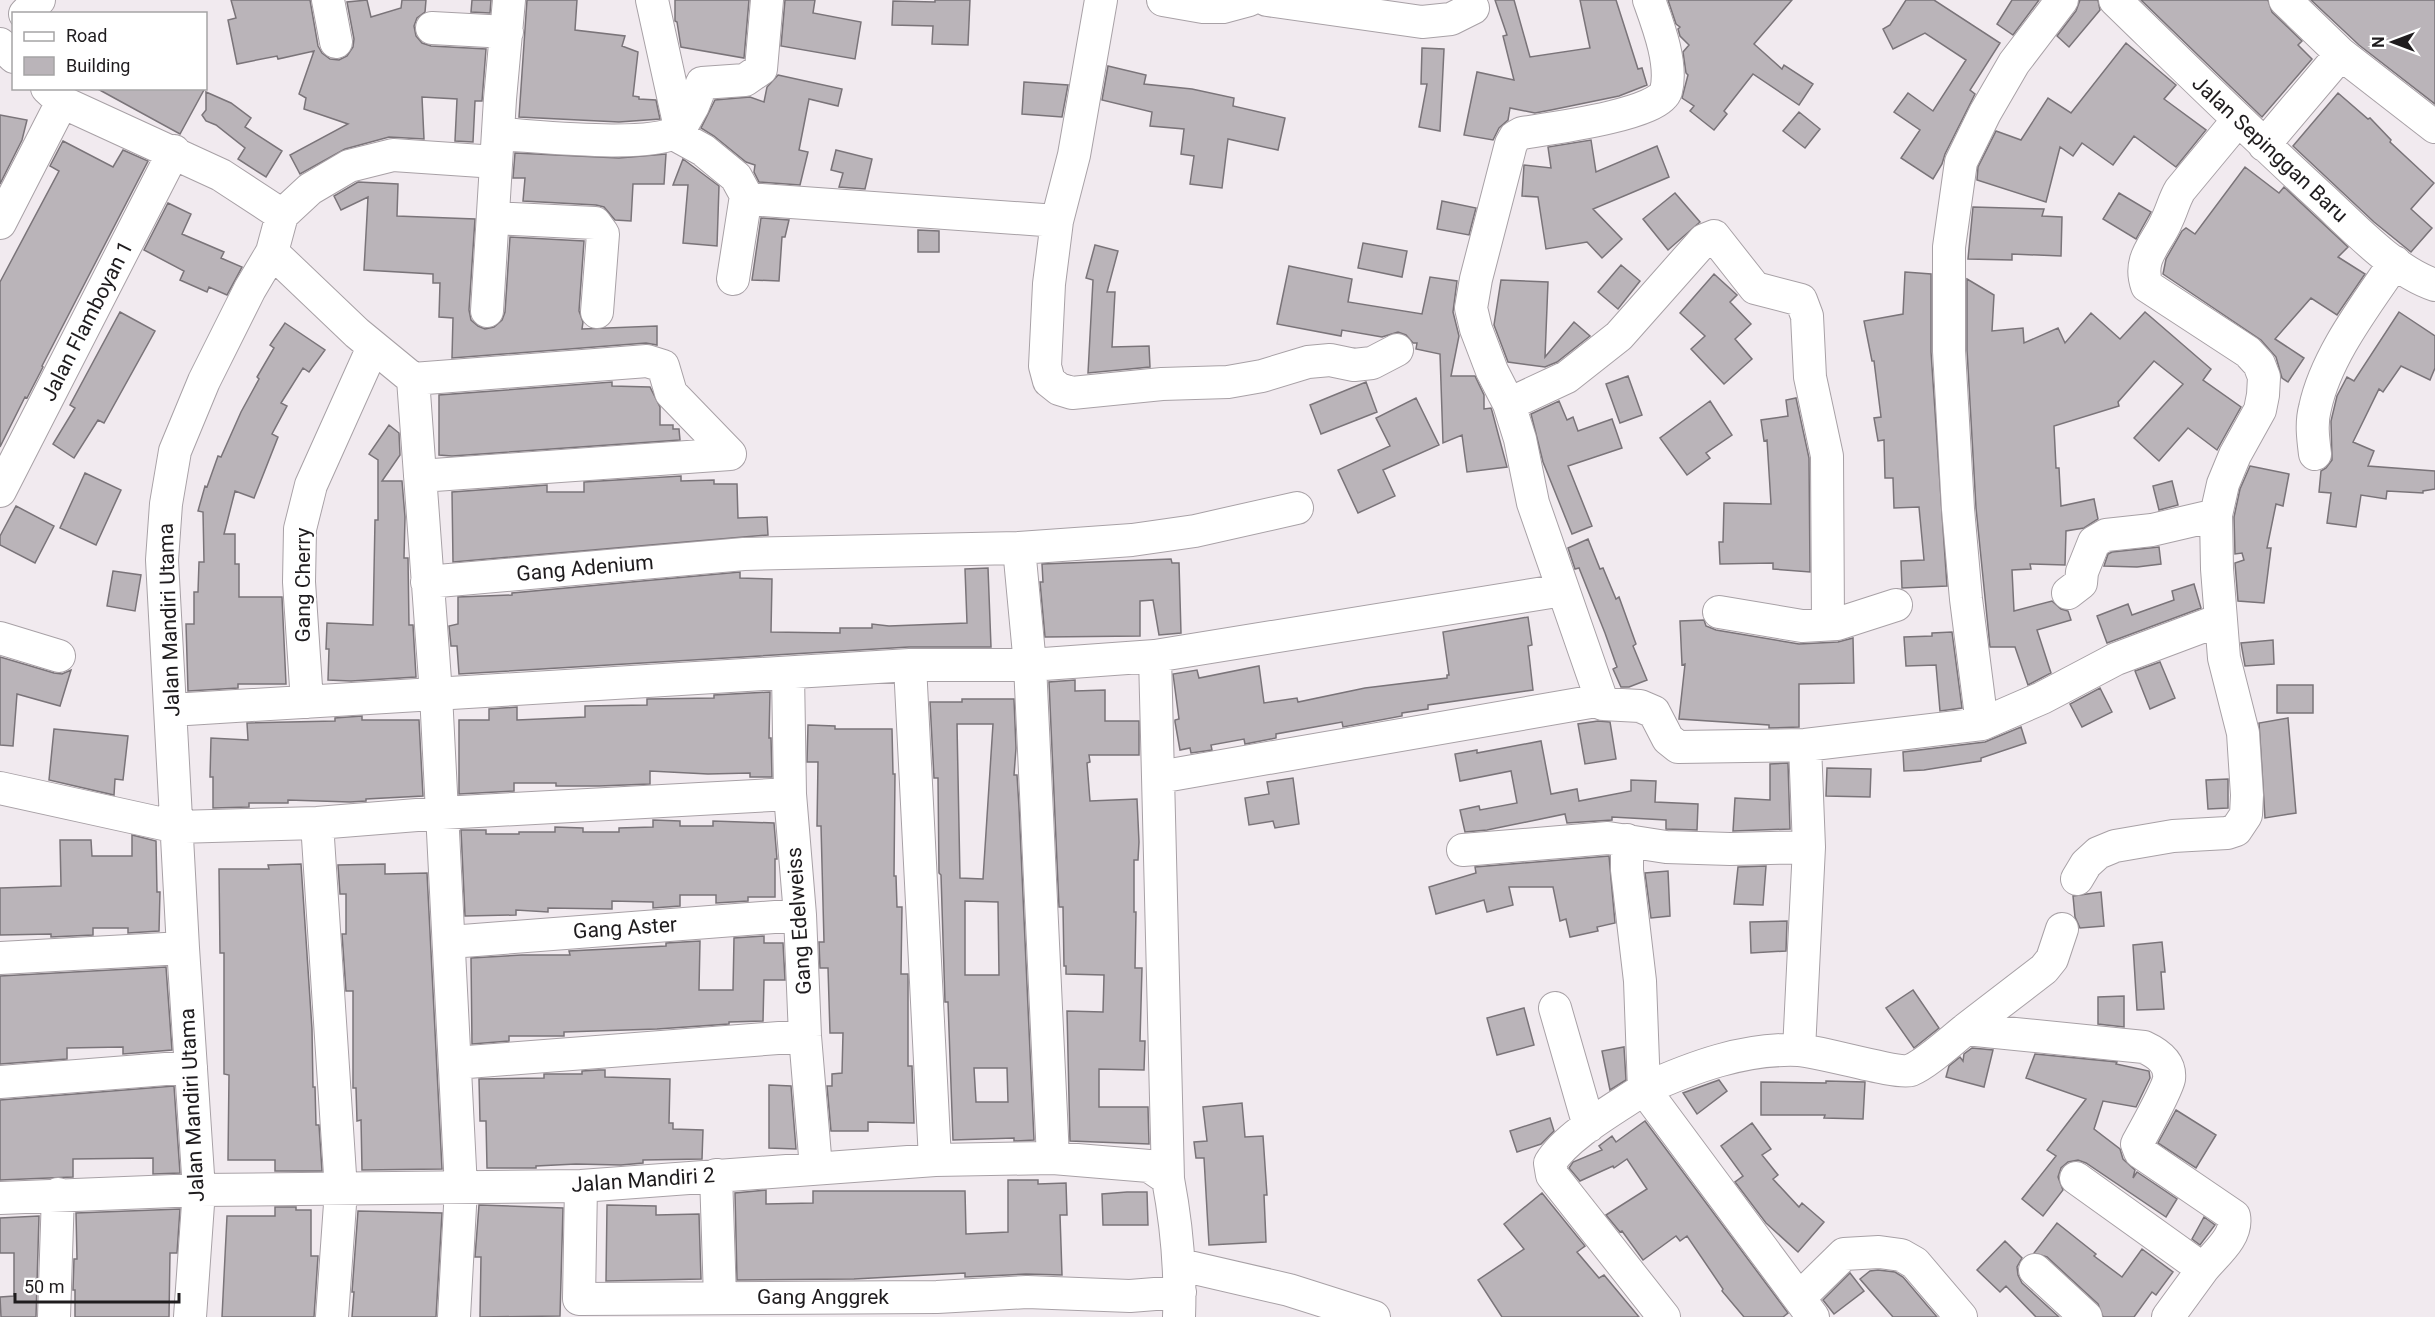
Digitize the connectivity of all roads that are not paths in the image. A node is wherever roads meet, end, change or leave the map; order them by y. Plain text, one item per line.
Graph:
1 (39, 0) edge
2 (328, 0) edge
3 (509, 0) edge
4 (652, 0) edge
5 (767, 0) edge
6 (1101, 0) edge
7 (1163, 0) edge
8 (1249, 0) edge
9 (1267, 0) edge
10 (1649, 0) edge
11 (2062, 0) edge
12 (2115, 0) edge
13 (2285, 0) edge
14 (1473, 8) dead end
15 (27, 12) edge
16 (12, 26) edge
17 (432, 28) dead end
18 (507, 32) junction
19 (0, 37) edge
20 (336, 42) dead end
21 (0, 44) edge
22 (2341, 54) junction
23 (12, 55) edge
24 (54, 95) edge
25 (2238, 120) junction
26 (2435, 127) edge
27 (676, 132) junction
28 (2264, 145) junction
29 (497, 148) junction
30 (174, 152) junction
31 (748, 199) junction
32 (282, 215) junction
33 (493, 218) junction
34 (1057, 221) junction
35 (0, 223) edge
36 (272, 252) junction
37 (2395, 261) junction
38 (2432, 277) edge
39 (733, 279) dead end
40 (487, 310) dead end
41 (597, 312) dead end
42 (374, 346) junction
43 (1397, 351) dead end
44 (413, 379) junction
45 (1509, 404) junction
46 (2315, 454) dead end
47 (420, 476) junction
48 (0, 491) edge
49 (1297, 508) dead end
50 (2216, 515) junction
51 (1019, 548) junction
52 (427, 582) junction
53 (1563, 590) junction
54 (2068, 593) dead end
55 (1896, 605) dead end
56 (1719, 612) dead end
57 (2220, 620) junction
58 (1828, 624) junction
59 (0, 638) edge
60 (59, 656) dead end
61 (1155, 656) junction
62 (910, 665) junction
63 (1030, 665) junction
64 (788, 673) junction
65 (435, 694) junction
66 (307, 702) junction
67 (1603, 704) junction
68 (171, 710) junction
69 (1982, 724) junction
70 (1805, 745) junction
71 (1159, 777) junction
72 (0, 788) edge
73 (790, 794) junction
74 (442, 813) junction
75 (317, 823) junction
76 (177, 827) junction
77 (1627, 840) junction
78 (1809, 847) junction
79 (1463, 850) dead end
80 (2077, 879) dead end
81 (800, 915) junction
82 (2062, 929) dead end
83 (450, 942) junction
84 (183, 948) junction
85 (0, 958) edge
86 (1555, 1008) dead end
87 (1966, 1029) junction
88 (805, 1036) junction
89 (1799, 1050) junction
90 (455, 1063) junction
91 (191, 1067) junction
92 (0, 1082) edge
93 (1644, 1089) junction
94 (1589, 1126) junction
95 (1053, 1158) junction
96 (935, 1160) junction
97 (816, 1168) junction
98 (716, 1175) junction
99 (2076, 1178) dead end
100 (1168, 1179) junction
101 (581, 1186) junction
102 (461, 1188) junction
103 (199, 1190) junction
104 (341, 1190) junction
105 (58, 1194) junction
106 (0, 1198) edge
107 (2203, 1269) junction
108 (2035, 1270) dead end
109 (1180, 1291) edge
110 (706, 1304) edge
111 (1062, 1306) edge
112 (821, 1307) edge
113 (938, 1307) edge
114 (579, 1308) edge
115 (1803, 1310) edge
116 (54, 1317) edge
117 (190, 1317) edge
118 (332, 1317) edge
119 (454, 1317) edge
120 (1374, 1317) edge
121 (1664, 1317) edge
122 (1961, 1317) edge
123 (2086, 1317) edge
124 (2168, 1317) edge

1 - 15 street
2 - 20 street
3 - 18 street
4 - 27 street
5 - 27 street
6 - 34 street
7 - 8 street
9 - 14 street
10 - 45 street
11 - 69 street
12 - 25 street, Jalan Sepinggan Baru
13 - 22 street
16 - 19 street
17 - 18 street
18 - 29 street
21 - 23 street
22 - 26 street
22 - 28 street
24 - 30 street
24 - 35 street
25 - 28 street, Jalan Sepinggan Baru
25 - 50 street
27 - 29 street
27 - 31 street
28 - 37 street, Jalan Sepinggan Baru
29 - 32 street
29 - 33 street
30 - 32 street
30 - 48 street, Jalan Flamboyan 1
31 - 34 street
31 - 39 street
32 - 36 street, Jalan Mandiri Utama
33 - 40 street
33 - 41 street
34 - 43 street
36 - 42 street
36 - 68 street, Jalan Mandiri Utama
37 - 38 street, Jalan Sepinggan Baru
37 - 46 street
42 - 44 street
42 - 66 street, Gang Cherry
44 - 47 street
44 - 47 street
45 - 53 street
45 - 58 street
47 - 52 street
49 - 51 street, Gang Adenium
50 - 54 street
50 - 57 street
51 - 52 street, Gang Adenium
51 - 63 street
52 - 65 street
53 - 61 street
53 - 67 street
55 - 58 street
56 - 58 street
57 - 69 street
57 - 80 street
59 - 60 street
61 - 63 street
61 - 71 street
62 - 63 street
62 - 64 street
62 - 96 street
63 - 95 street
64 - 65 street
64 - 73 street, Gang Edelweiss
65 - 66 street
65 - 74 street
66 - 68 street
67 - 70 street
67 - 71 street
68 - 76 street, Jalan Mandiri Utama
69 - 70 street
70 - 78 street
71 - 100 street
72 - 76 street
73 - 74 street
73 - 81 street, Gang Edelweiss
74 - 75 street
74 - 83 street
75 - 76 street
75 - 104 street
76 - 84 street, Jalan Mandiri Utama
77 - 78 street
77 - 79 street
77 - 93 street
78 - 89 street
81 - 83 street, Gang Aster
81 - 88 street, Gang Edelweiss
82 - 87 street
83 - 90 street
84 - 85 street
84 - 91 street, Jalan Mandiri Utama
86 - 94 street
87 - 89 street
87 - 107 street
88 - 90 street
88 - 97 street, Gang Edelweiss
89 - 93 street
90 - 102 street
91 - 92 street
91 - 103 street, Jalan Mandiri Utama
93 - 94 street
93 - 115 street
94 - 121 street
95 - 96 street, Jalan Mandiri 2
95 - 100 street, Jalan Mandiri 2
96 - 97 street, Jalan Mandiri 2
97 - 98 street, Jalan Mandiri 2
98 - 101 street, Jalan Mandiri 2
98 - 110 street
99 - 107 street
100 - 109 street
101 - 102 street, Jalan Mandiri 2
101 - 114 street, Gang Anggrek
102 - 104 street, Jalan Mandiri 2
102 - 119 street
103 - 104 street, Jalan Mandiri 2
103 - 105 street, Jalan Mandiri 2
103 - 117 street, Jalan Mandiri Utama
104 - 118 street
105 - 106 street, Jalan Mandiri 2
105 - 116 street
107 - 124 street
108 - 123 street
109 - 111 street, Gang Anggrek
109 - 120 street, Gang Anggrek
110 - 112 street, Gang Anggrek
110 - 114 street, Gang Anggrek
111 - 113 street, Gang Anggrek
112 - 113 street, Gang Anggrek
115 - 122 street

